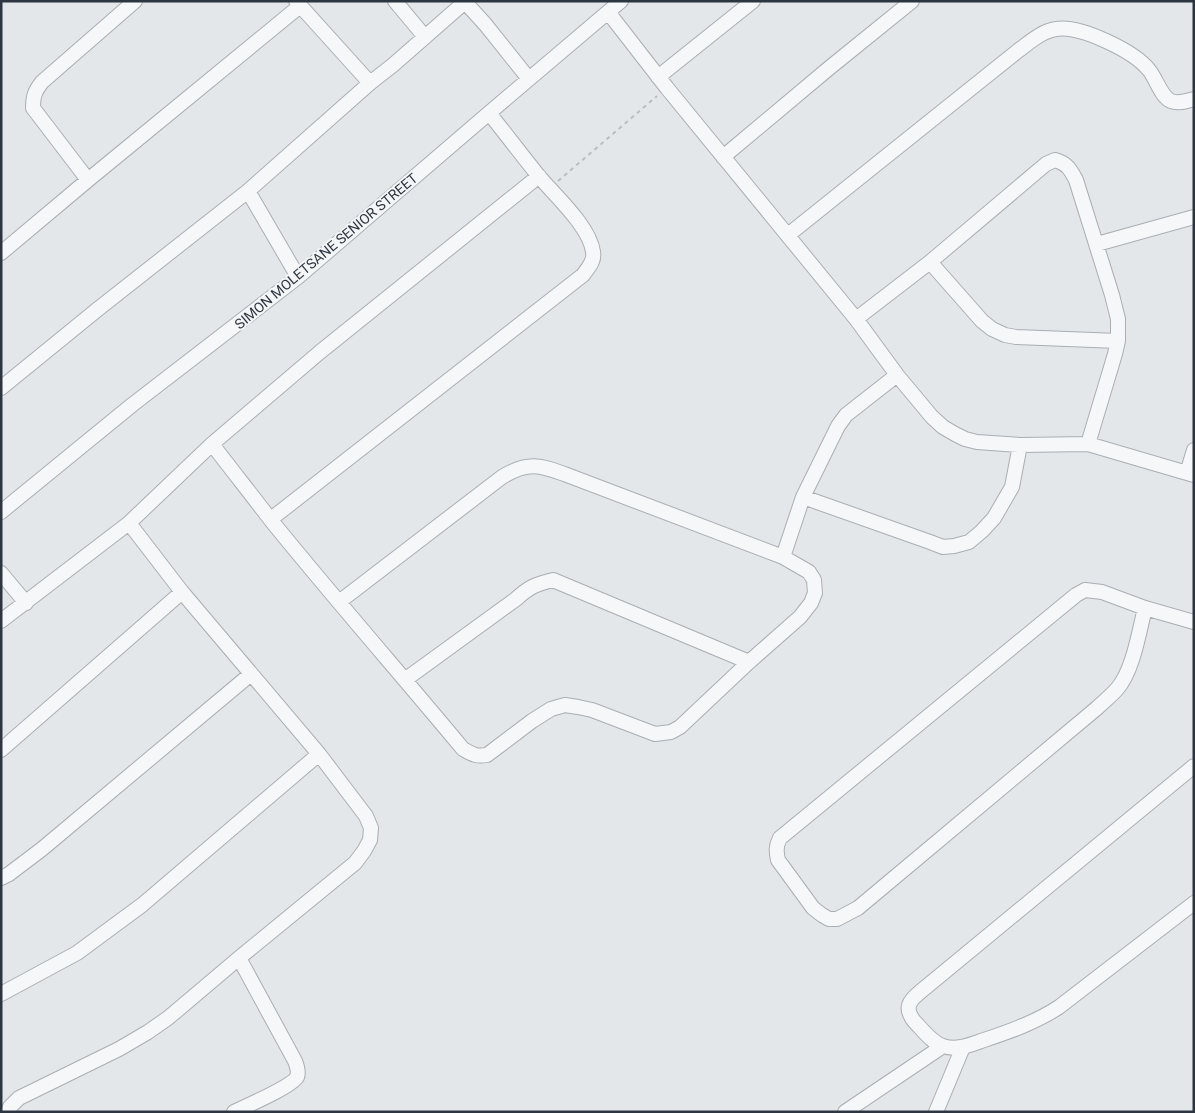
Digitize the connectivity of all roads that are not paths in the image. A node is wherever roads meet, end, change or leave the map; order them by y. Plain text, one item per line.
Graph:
1 (135, 1) edge
2 (395, 1) edge
3 (621, 1) edge
4 (753, 1) edge
5 (912, 1) edge
6 (465, 2) edge
7 (298, 4) edge
8 (608, 12) junction
9 (425, 37) junction
10 (529, 79) junction
11 (370, 83) junction
12 (662, 83) junction
13 (1194, 99) edge
14 (489, 113) junction
15 (723, 157) junction
16 (539, 176) junction
17 (88, 180) junction
18 (248, 192) junction
19 (1193, 218) edge
20 (788, 235) junction
21 (1096, 244) junction
22 (1, 253) edge
23 (930, 262) junction
24 (298, 277) junction
25 (856, 319) junction
26 (1118, 341) junction
27 (897, 375) junction
28 (1, 388) edge
29 (212, 444) junction
30 (1088, 444) junction
31 (1020, 445) junction
32 (1194, 450) edge
33 (1190, 474) edge
34 (803, 497) junction
35 (1, 512) edge
36 (271, 519) junction
37 (129, 523) junction
38 (783, 557) junction
39 (1, 573) edge
40 (182, 592) junction
41 (339, 602) junction
42 (26, 603) junction
43 (1145, 608) junction
44 (1, 622) edge
45 (1194, 622) edge
46 (749, 662) junction
47 (251, 674) junction
48 (406, 679) junction
49 (1, 750) edge
50 (319, 754) junction
51 (1194, 766) edge
52 (1, 878) edge
53 (1194, 903) edge
54 (239, 958) junction
55 (1, 994) edge
56 (943, 1046) junction
57 (963, 1047) junction
58 (8, 1112) edge
59 (234, 1112) edge
60 (845, 1112) edge
61 (936, 1112) edge

1 - 17 street
2 - 9 street
3 - 8 street, SIMON MOLETSANE SENIOR STREET
4 - 12 street
5 - 15 street
6 - 9 street
6 - 10 street
7 - 11 street
7 - 17 street
8 - 10 street, SIMON MOLETSANE SENIOR STREET
8 - 12 street
9 - 11 street
10 - 14 street, SIMON MOLETSANE SENIOR STREET
11 - 18 street
12 - 15 street
13 - 20 street
14 - 16 street
14 - 24 street, SIMON MOLETSANE SENIOR STREET
15 - 20 street
16 - 29 street
16 - 36 street
17 - 22 street
18 - 24 street
18 - 28 street
19 - 21 street
20 - 25 street
21 - 23 street
21 - 26 street
23 - 25 street
23 - 26 street
24 - 35 street, SIMON MOLETSANE SENIOR STREET
25 - 27 street
26 - 30 street
27 - 31 street
27 - 34 street
29 - 36 street
29 - 37 street
30 - 31 street
30 - 33 street
31 - 34 street
32 - 33 street
34 - 38 street
36 - 41 street
37 - 40 street
37 - 42 street
38 - 41 street
38 - 46 street
39 - 42 street
40 - 47 street
40 - 49 street
41 - 48 street
42 - 44 street
43 - 43 street
43 - 45 street
46 - 48 street
46 - 48 street
47 - 50 street
47 - 52 street
50 - 54 street
50 - 55 street
51 - 56 street
53 - 57 street
54 - 58 street
54 - 59 street
56 - 57 street
56 - 60 street
57 - 61 street

